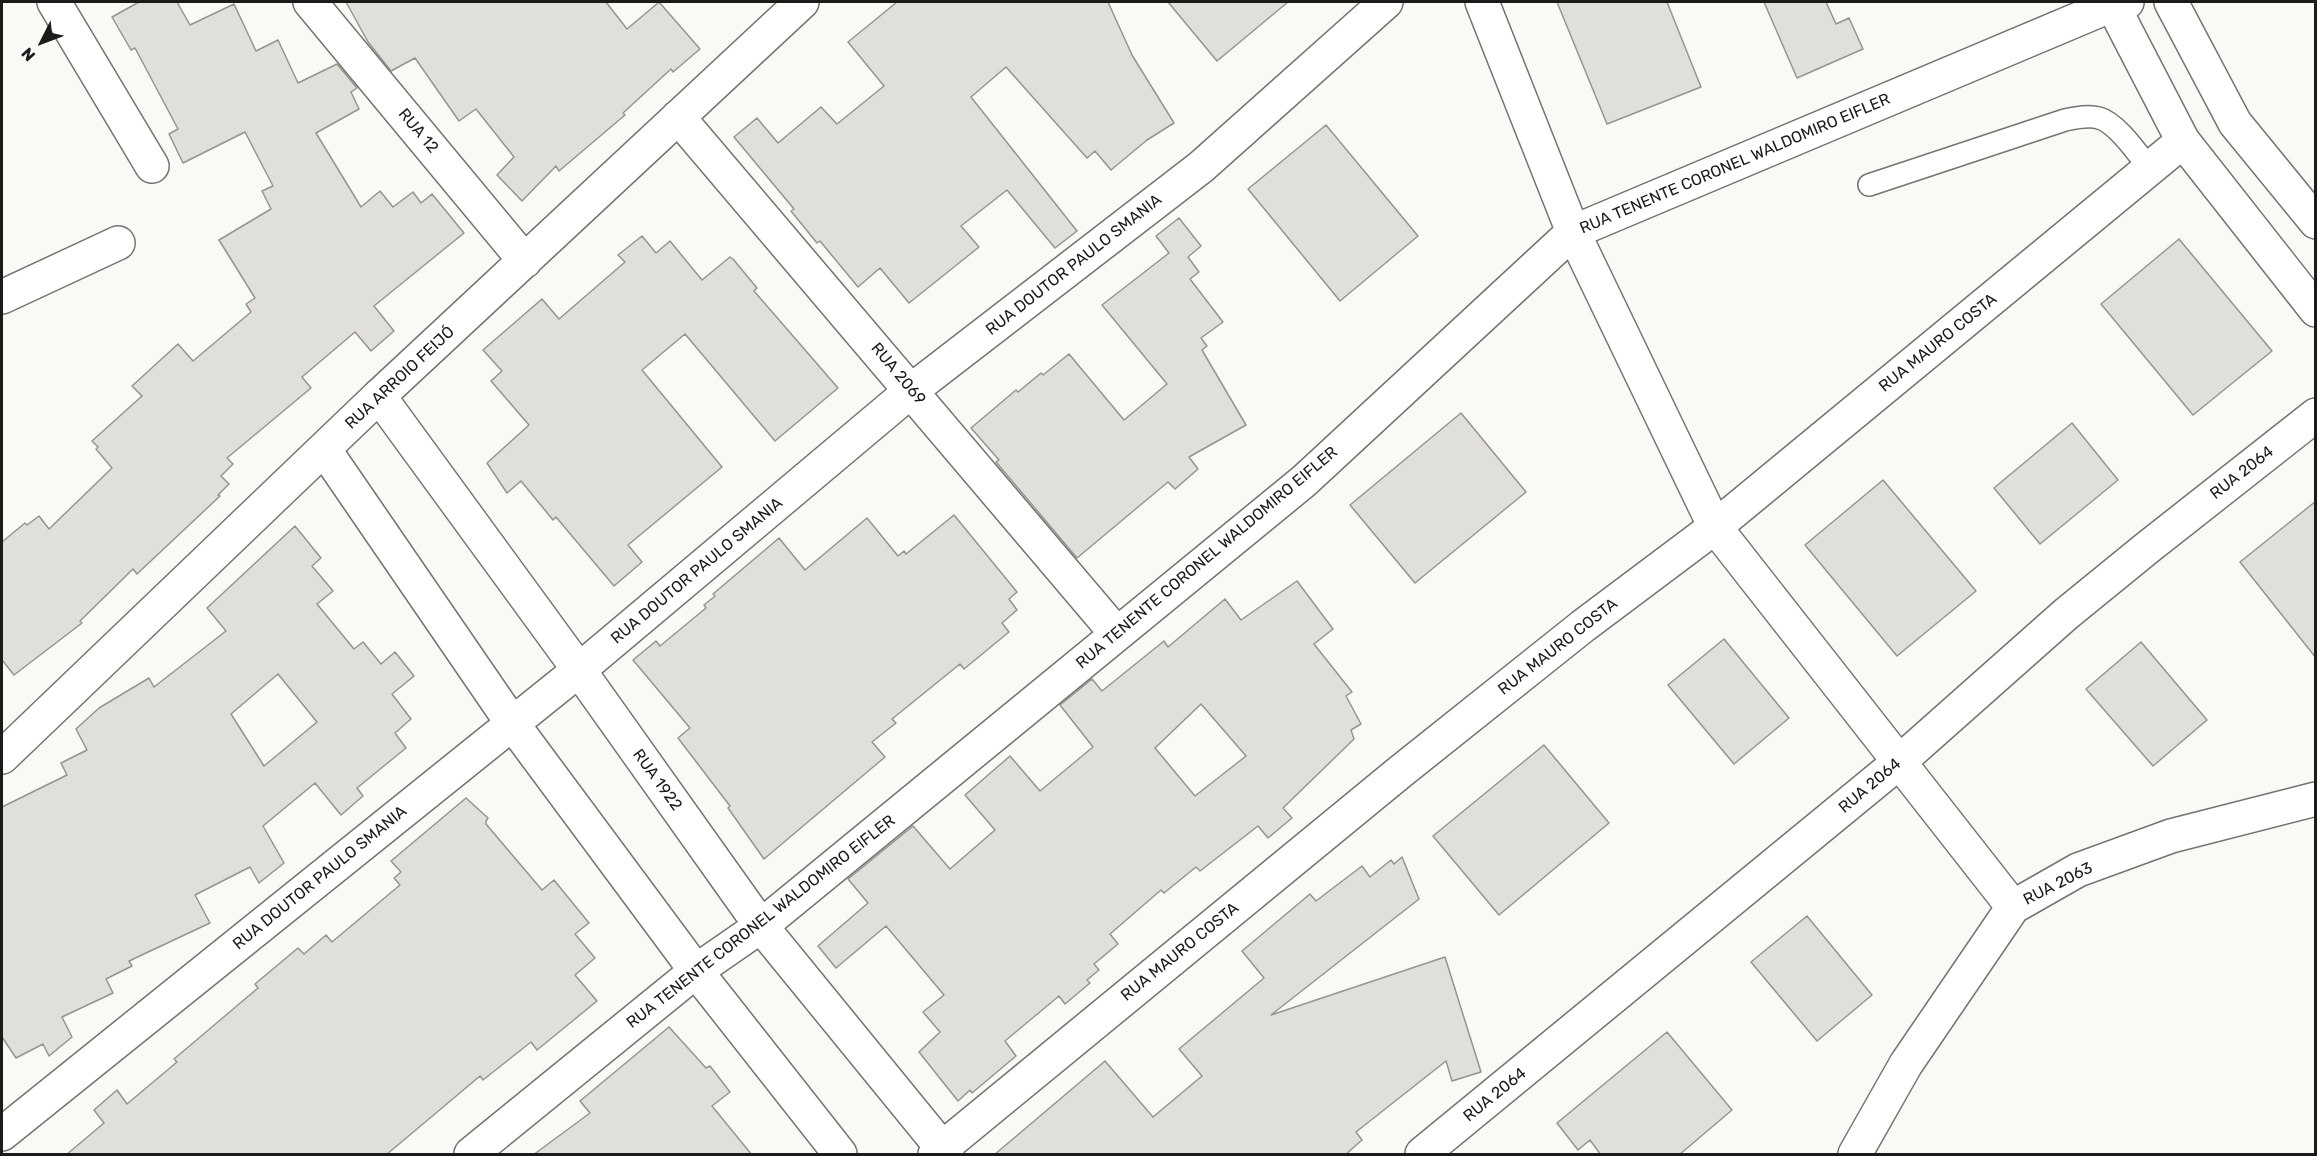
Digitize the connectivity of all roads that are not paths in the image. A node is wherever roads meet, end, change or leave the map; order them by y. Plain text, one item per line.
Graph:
1 (54, 2) edge
2 (310, 2) edge
3 (802, 2) edge
4 (1386, 2) edge
5 (1482, 2) edge
6 (2171, 2) edge
7 (2117, 3) edge
8 (678, 117) junction
9 (2183, 141) junction
10 (152, 166) dead end
11 (2150, 169) junction
12 (1869, 185) dead end
13 (2316, 222) edge
14 (1573, 232) junction
15 (118, 243) dead end
16 (525, 261) junction
17 (2, 297) edge
18 (2316, 310) edge
19 (912, 390) junction
20 (379, 396) junction
21 (2316, 415) edge
22 (324, 449) junction
23 (1715, 527) junction
24 (1116, 633) junction
25 (579, 670) junction
26 (512, 723) junction
27 (2, 758) edge
28 (1898, 763) junction
29 (2316, 799) edge
30 (2013, 908) junction
31 (761, 926) junction
32 (696, 971) junction
33 (2, 1134) edge
34 (941, 1153) edge
35 (471, 1155) edge
36 (840, 1155) edge
37 (1422, 1155) edge
38 (1855, 1155) edge

1 - 10 street
2 - 16 street, RUA 12
3 - 8 street, RUA ARROIO FEIJÓ
4 - 19 street, RUA DOUTOR PAULO SMANIA
5 - 14 street
6 - 13 street
7 - 9 street
7 - 14 street, RUA TENENTE CORONEL WALDOMIRO EIFLER
8 - 16 street, RUA ARROIO FEIJÓ
8 - 19 street, RUA 2069
9 - 11 street, RUA MAURO COSTA
9 - 18 street
11 - 12 lane
11 - 23 street, RUA MAURO COSTA
14 - 23 street
14 - 24 street, RUA TENENTE CORONEL WALDOMIRO EIFLER
15 - 17 street
16 - 20 street, RUA ARROIO FEIJÓ
19 - 24 street, RUA 2069
19 - 25 street, RUA DOUTOR PAULO SMANIA
20 - 22 street, RUA ARROIO FEIJÓ
20 - 25 street, RUA 1922
21 - 28 street, RUA 2064
22 - 26 street
22 - 27 street, RUA ARROIO FEIJÓ
23 - 28 street
23 - 34 street, RUA MAURO COSTA
24 - 31 street, RUA TENENTE CORONEL WALDOMIRO EIFLER
25 - 26 street, RUA DOUTOR PAULO SMANIA
25 - 31 street, RUA 1922
26 - 32 street
26 - 33 street, RUA DOUTOR PAULO SMANIA
28 - 30 street
28 - 37 street, RUA 2064
29 - 30 street, RUA 2063
30 - 38 street, RUA 2063
31 - 32 street, RUA TENENTE CORONEL WALDOMIRO EIFLER
31 - 34 street, RUA 1922
32 - 35 street, RUA TENENTE CORONEL WALDOMIRO EIFLER
32 - 36 street

